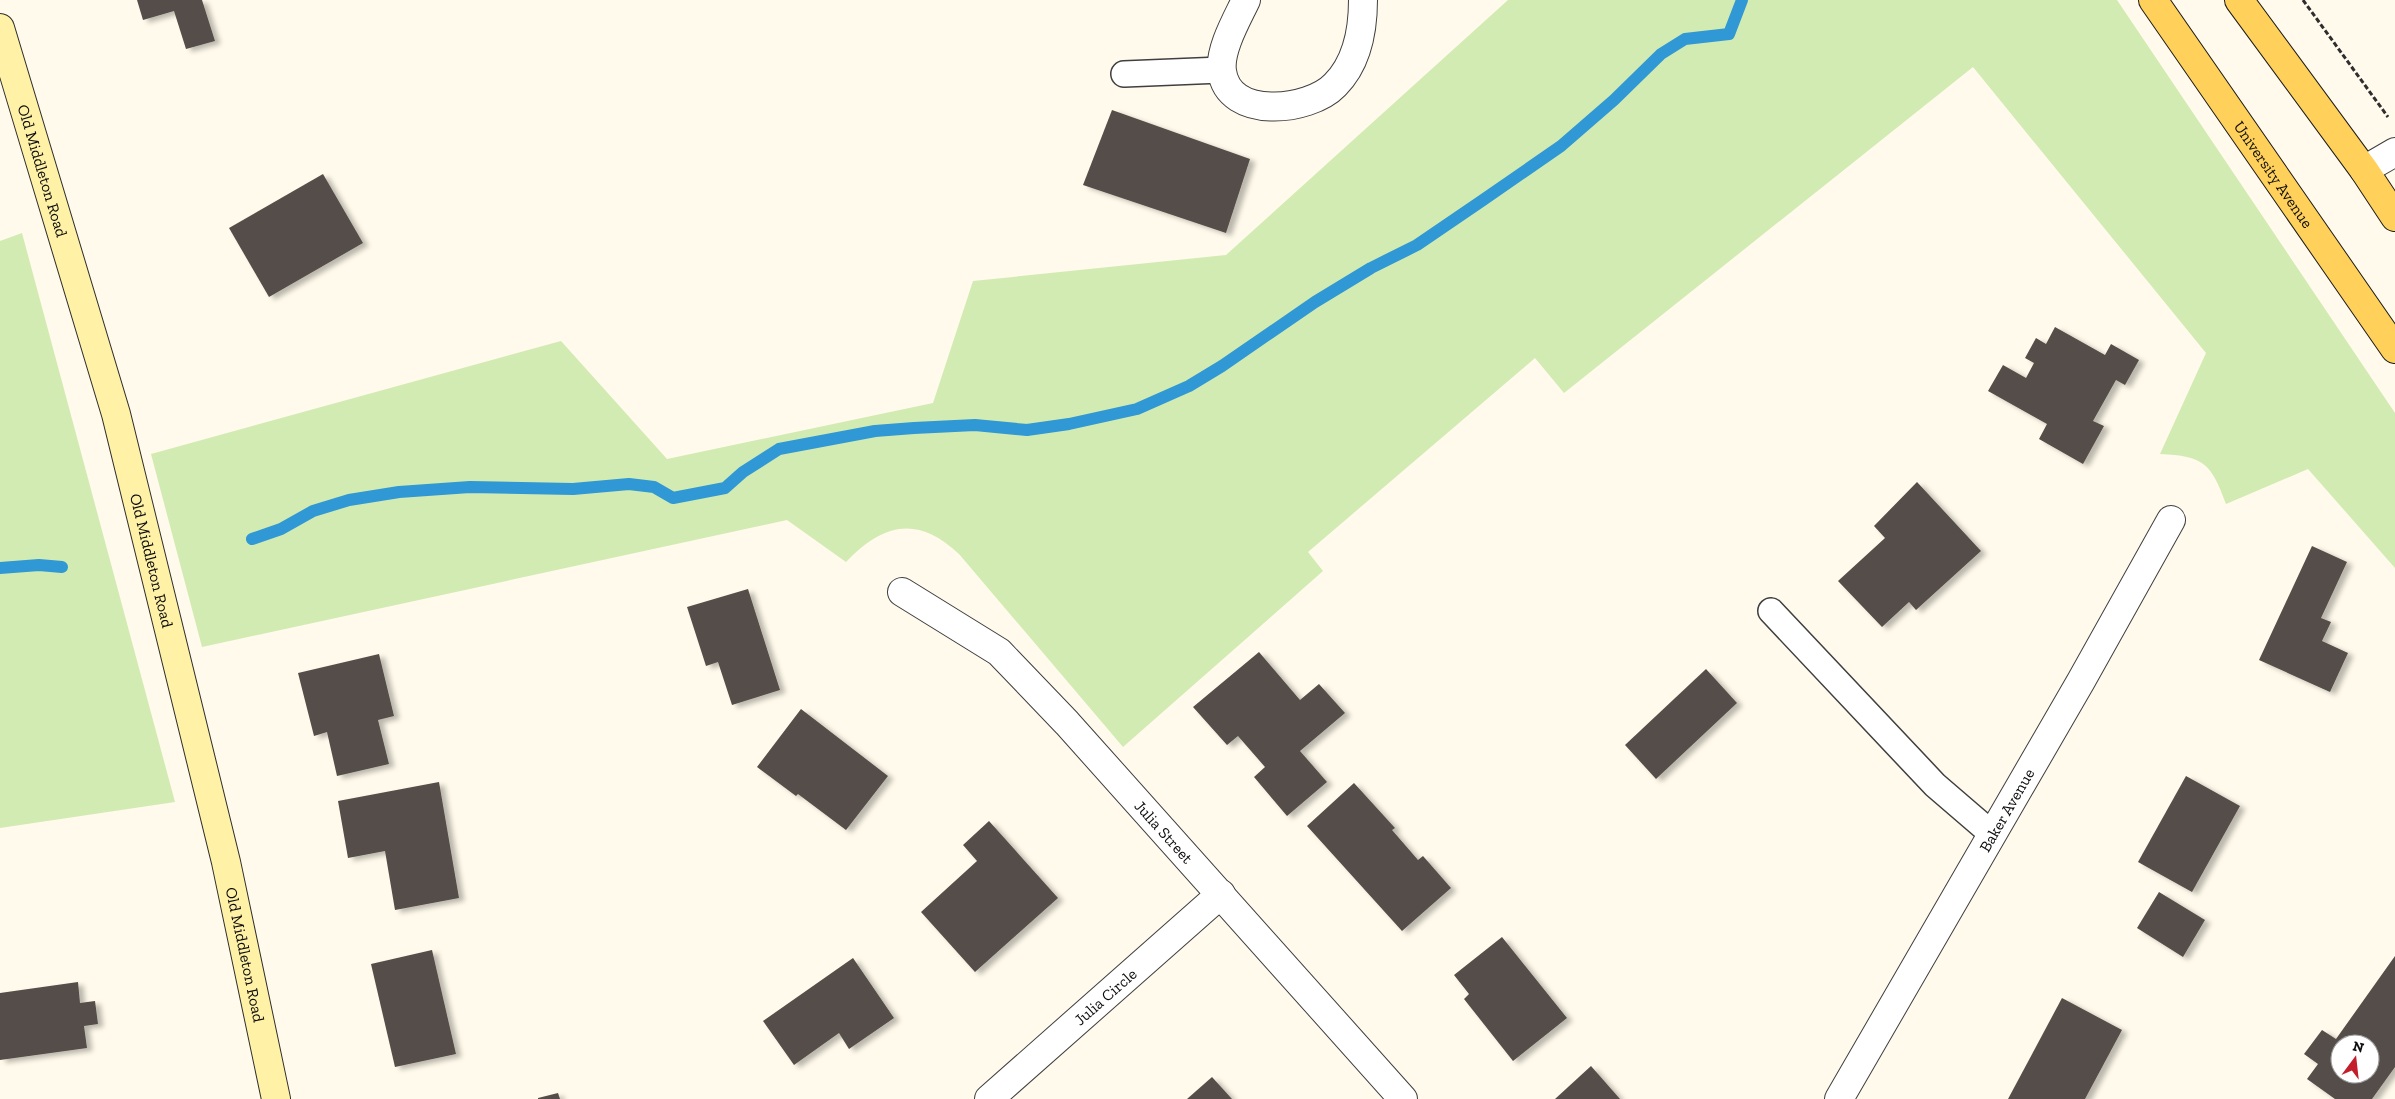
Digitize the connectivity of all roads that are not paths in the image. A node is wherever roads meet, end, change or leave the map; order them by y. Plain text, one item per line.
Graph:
1 (1246, 0) edge
2 (1363, 0) edge
3 (2153, 0) edge
4 (2239, 0) edge
5 (0, 28) edge
6 (1221, 70) junction
7 (1124, 74) dead end
8 (2395, 152) edge
9 (2364, 170) junction
10 (2395, 217) edge
11 (2395, 349) edge
12 (2171, 520) dead end
13 (902, 592) dead end
14 (1771, 611) dead end
15 (1992, 834) junction
16 (1221, 894) junction
17 (276, 1099) edge
18 (989, 1099) edge
19 (1402, 1099) edge
20 (1839, 1099) edge

1 - 6 street
2 - 6 street
3 - 11 main road, University Avenue
4 - 9 main road
5 - 17 street, Old Middleton Road
6 - 7 lane
8 - 9 street
9 - 10 main road
12 - 15 street, Baker Avenue
13 - 16 street, Julia Street
14 - 15 lane
15 - 20 street, Baker Avenue
16 - 18 street, Julia Circle
16 - 19 street, Julia Street

